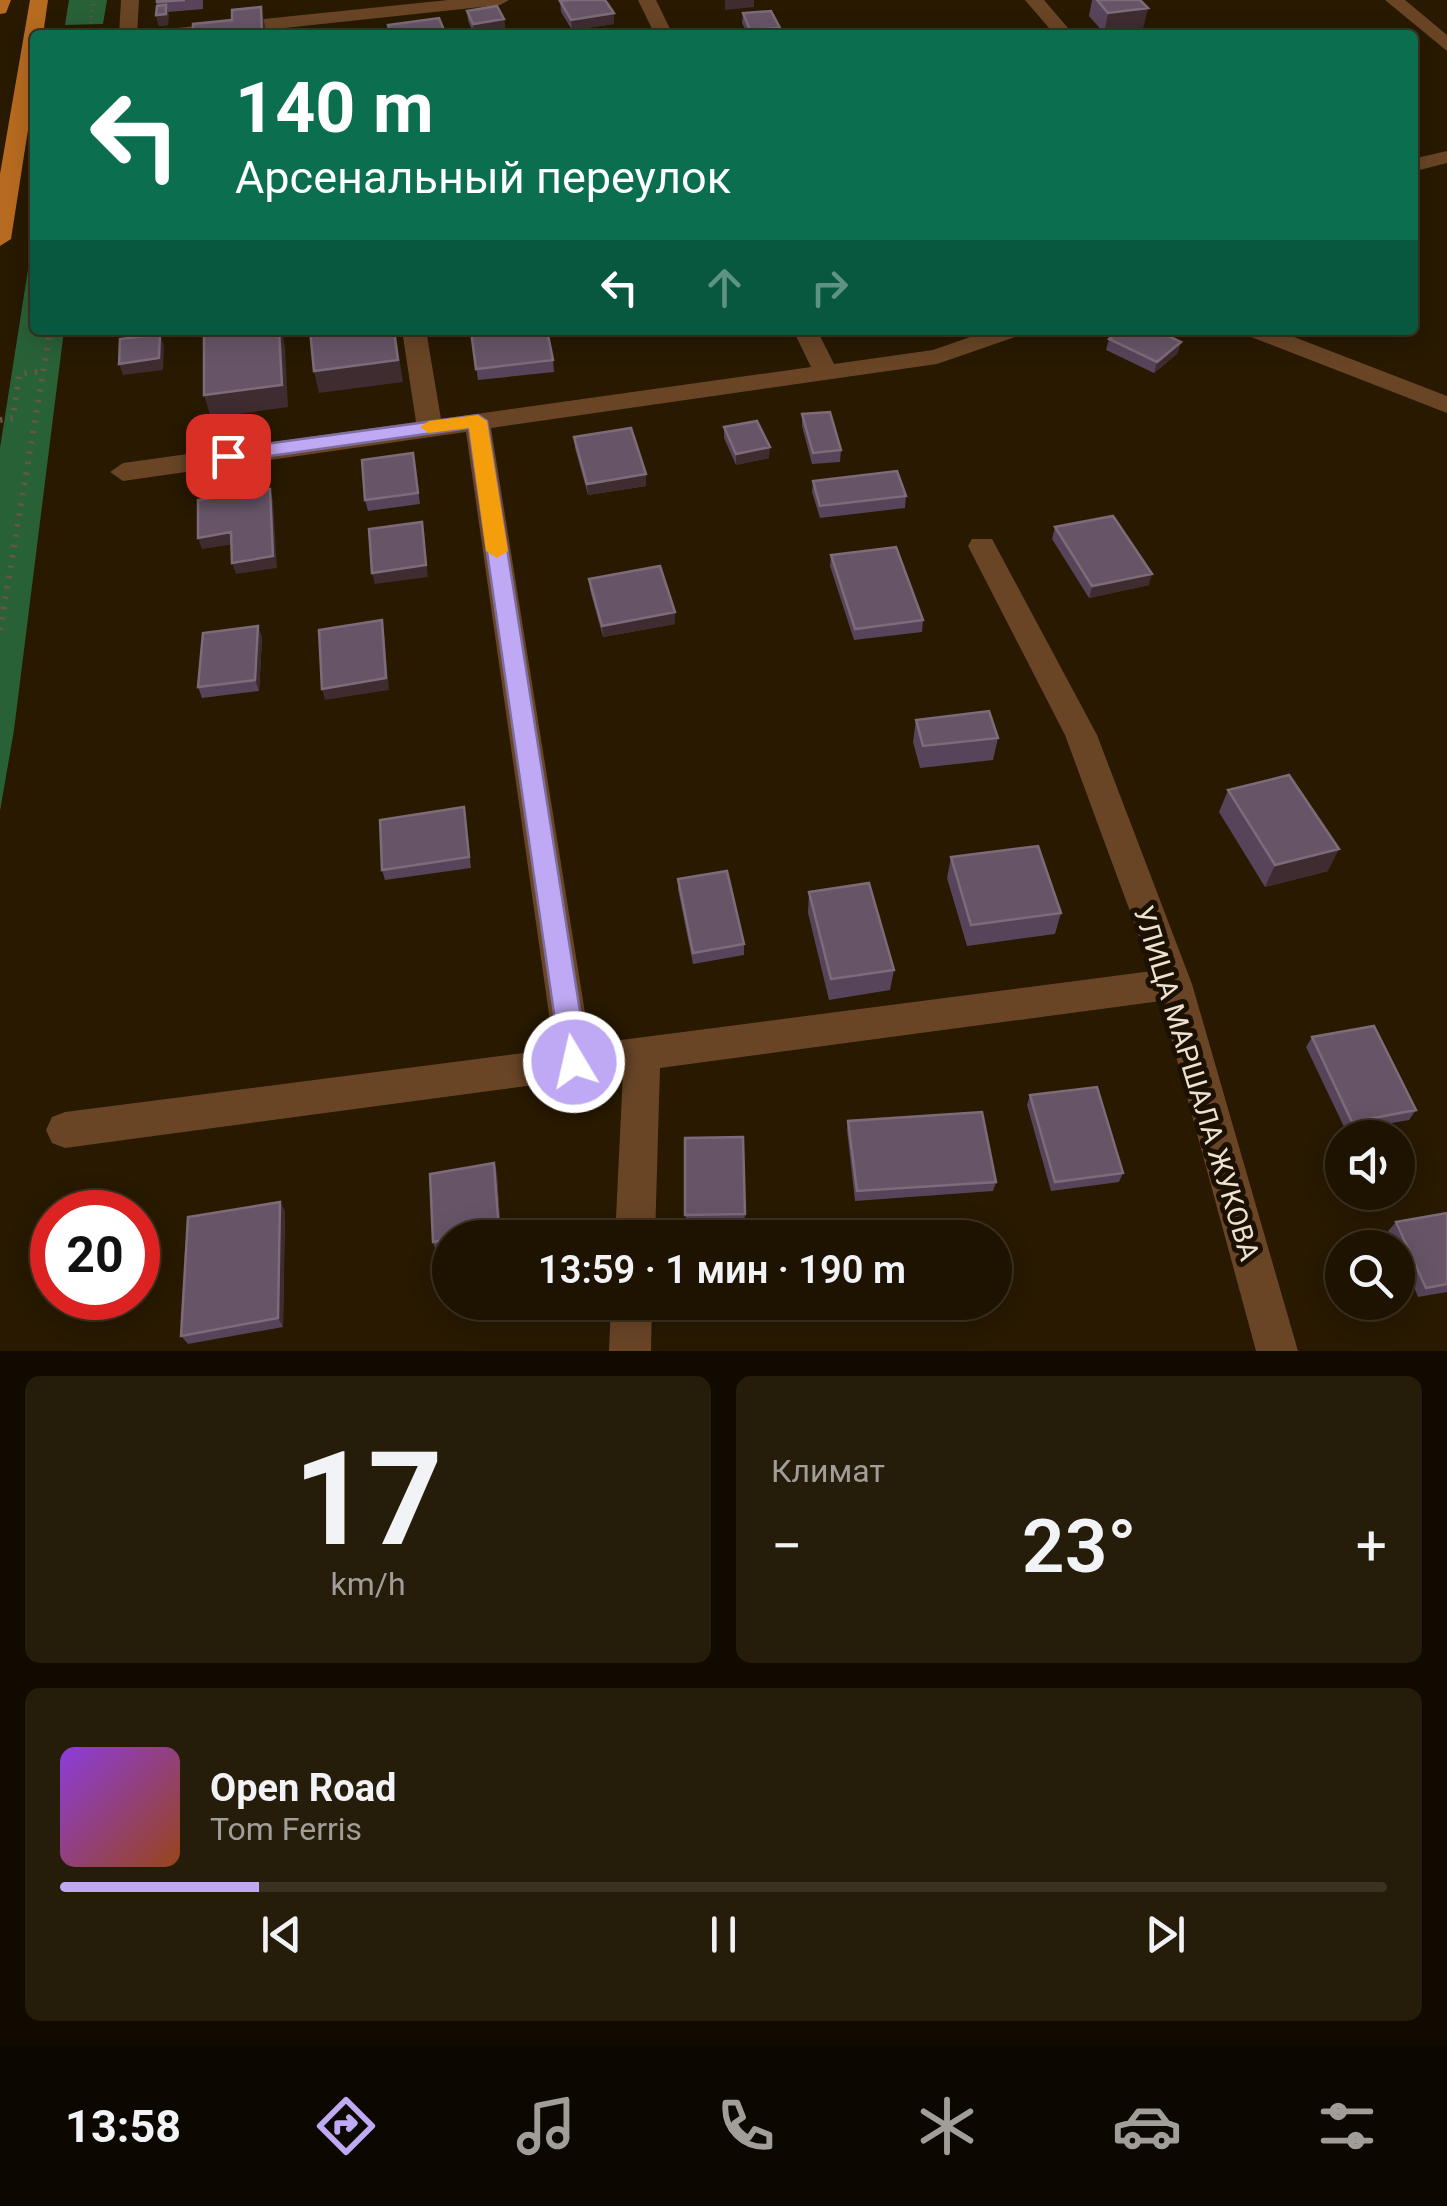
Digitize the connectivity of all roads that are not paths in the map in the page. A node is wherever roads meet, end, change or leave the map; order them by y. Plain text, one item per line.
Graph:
1 (2, 0) edge
2 (39, 0) edge
3 (130, 0) edge
4 (500, 0) edge
5 (647, 0) edge
6 (1034, 0) edge
7 (1394, 0) edge
8 (0, 10) edge
9 (360, 15) junction
10 (36, 30) edge
11 (128, 30) edge
12 (226, 30) edge
13 (362, 30) edge
14 (662, 30) edge
15 (1061, 30) edge
16 (1447, 45) edge
17 (30, 67) edge
18 (1447, 157) edge
19 (1418, 164) edge
20 (0, 239) edge
21 (415, 335) edge
22 (808, 335) edge
23 (998, 335) edge
24 (1267, 335) edge
25 (826, 372) junction
26 (1447, 405) edge
27 (478, 421) junction
28 (430, 427) junction
29 (123, 472) dead end
30 (982, 546) dead end
31 (1174, 984) junction
32 (642, 1053) junction
33 (574, 1062) junction
34 (65, 1130) dead end
35 (635, 1220) edge
36 (631, 1320) edge
37 (630, 1351) edge
38 (1276, 1351) edge

1 - 8 main road
2 - 10 main road
3 - 11 street
4 - 9 street
5 - 14 street
6 - 15 street
7 - 16 street
9 - 12 street
9 - 13 street
17 - 20 main road
18 - 19 street
21 - 28 street
22 - 25 street
23 - 25 street
24 - 26 street
25 - 27 street
27 - 28 street
27 - 33 street
28 - 29 street
30 - 31 street, УЛИЦА МАРШАЛА ЖУКОВА
31 - 32 street
31 - 38 street, УЛИЦА МАРШАЛА ЖУКОВА
32 - 33 street
32 - 35 street
33 - 34 street
36 - 37 street

